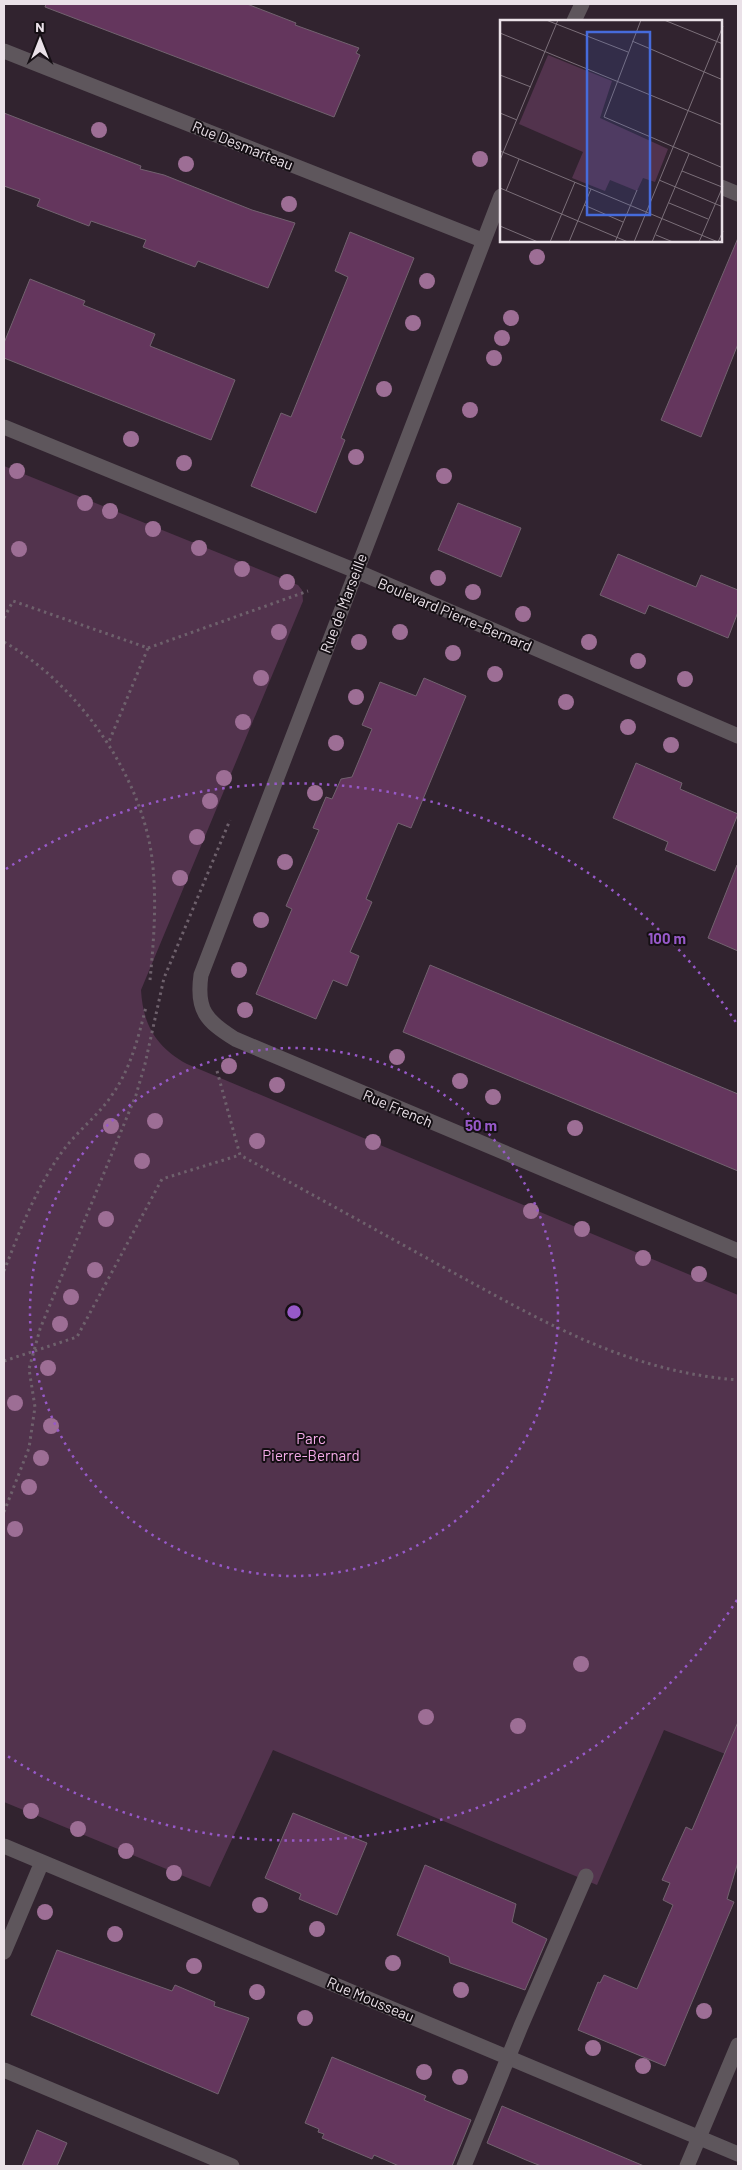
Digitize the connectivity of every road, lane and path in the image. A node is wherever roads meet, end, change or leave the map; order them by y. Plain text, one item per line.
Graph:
1 (582, 4) edge
2 (574, 20) edge
3 (4, 51) edge
4 (722, 187) edge
5 (738, 194) edge
6 (500, 198) edge
7 (482, 240) junction
8 (4, 427) edge
9 (356, 571) junction
10 (308, 591) dead end
11 (4, 618) edge
12 (4, 642) edge
13 (148, 648) junction
14 (738, 736) edge
15 (108, 744) junction
16 (232, 815) dead end
17 (150, 980) dead end
18 (146, 1007) dead end
19 (203, 1013) joint
20 (217, 1072) dead end
21 (240, 1155) junction
22 (738, 1251) edge
23 (4, 1271) edge
24 (34, 1351) junction
25 (4, 1361) edge
26 (738, 1380) edge
27 (4, 1512) edge
28 (4, 1846) edge
29 (42, 1862) junction
30 (586, 1876) dead end
31 (4, 1952) edge
32 (738, 2044) edge
33 (509, 2057) junction
34 (4, 2070) edge
35 (699, 2138) junction
36 (738, 2154) edge
37 (232, 2166) edge
38 (464, 2166) edge
39 (687, 2166) edge

1 - 2 street
3 - 7 street, Rue Desmarteau
4 - 5 street
6 - 7 street, Rue de Marseille
7 - 9 street, Rue de Marseille
8 - 9 street, Boulevard Pierre-Bernard
9 - 14 street, Boulevard Pierre-Bernard
9 - 19 street, Rue de Marseille
10 - 13 path
11 - 13 path
12 - 15 path
13 - 15 path
15 - 17 path
16 - 24 path
18 - 23 path
19 - 22 street, Rue French
20 - 21 path
21 - 24 path
21 - 26 path
24 - 25 path
24 - 27 path
28 - 29 street, Rue Mousseau
29 - 31 street
29 - 33 street, Rue Mousseau
30 - 33 street
32 - 35 street
33 - 35 street, Rue Mousseau
33 - 38 street
34 - 37 street
35 - 36 street, Rue Mousseau
35 - 39 street

